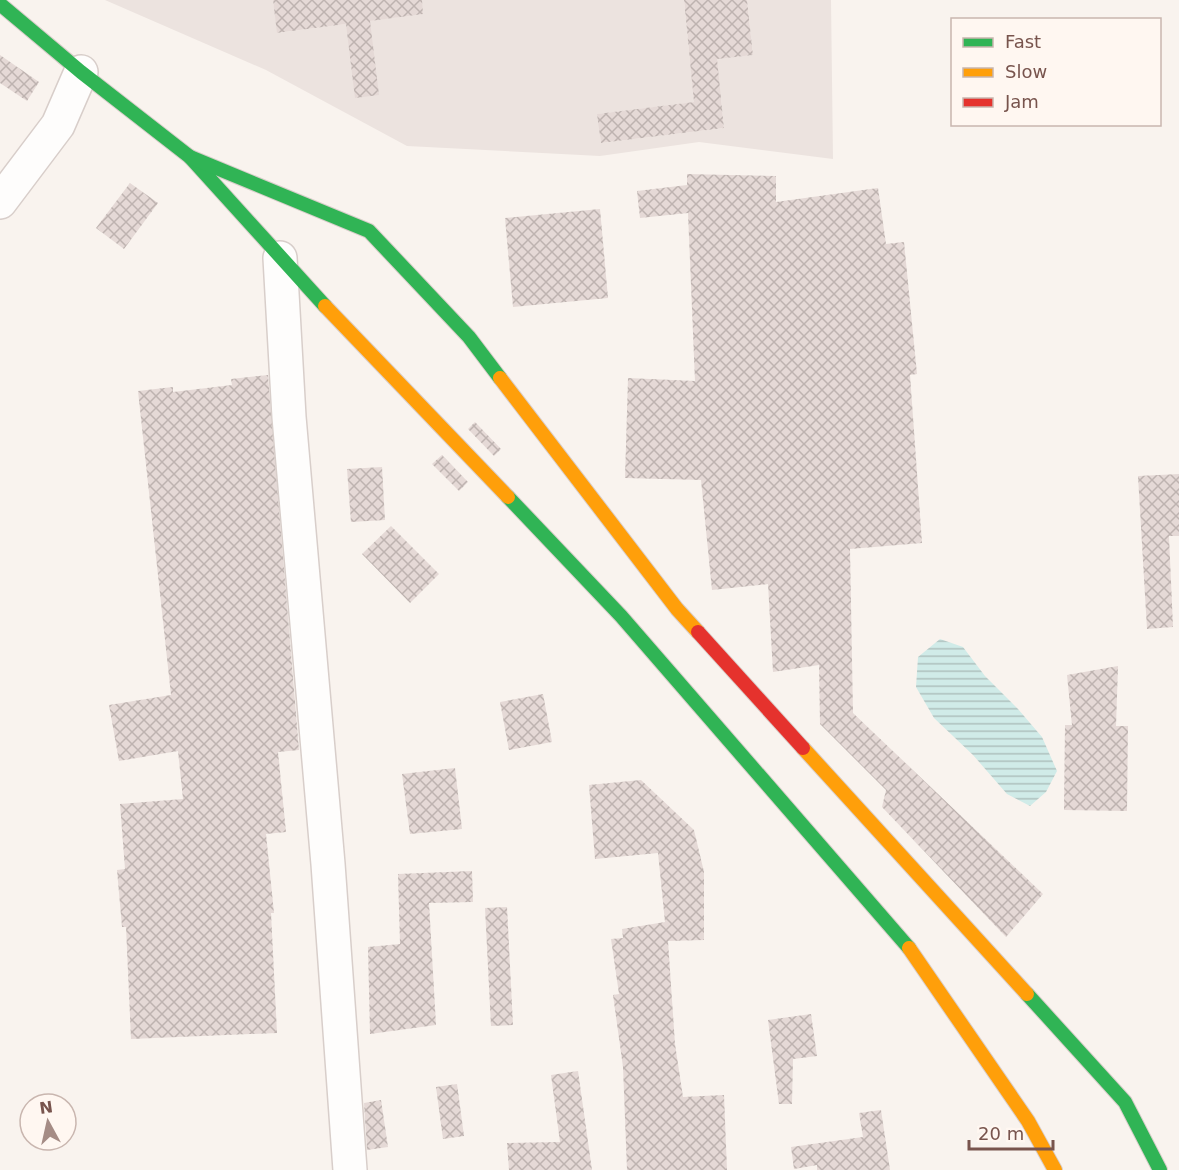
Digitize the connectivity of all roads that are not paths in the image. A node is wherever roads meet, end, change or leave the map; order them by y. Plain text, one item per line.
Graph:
1 (0, 4) edge
2 (81, 72) junction
3 (190, 157) junction
4 (0, 202) edge
5 (280, 258) junction
6 (350, 1170) edge
7 (1055, 1170) edge
8 (1160, 1170) edge

1 - 2 main road
2 - 3 main road
2 - 4 street
3 - 5 main road
3 - 8 main road
5 - 6 street
5 - 7 main road

